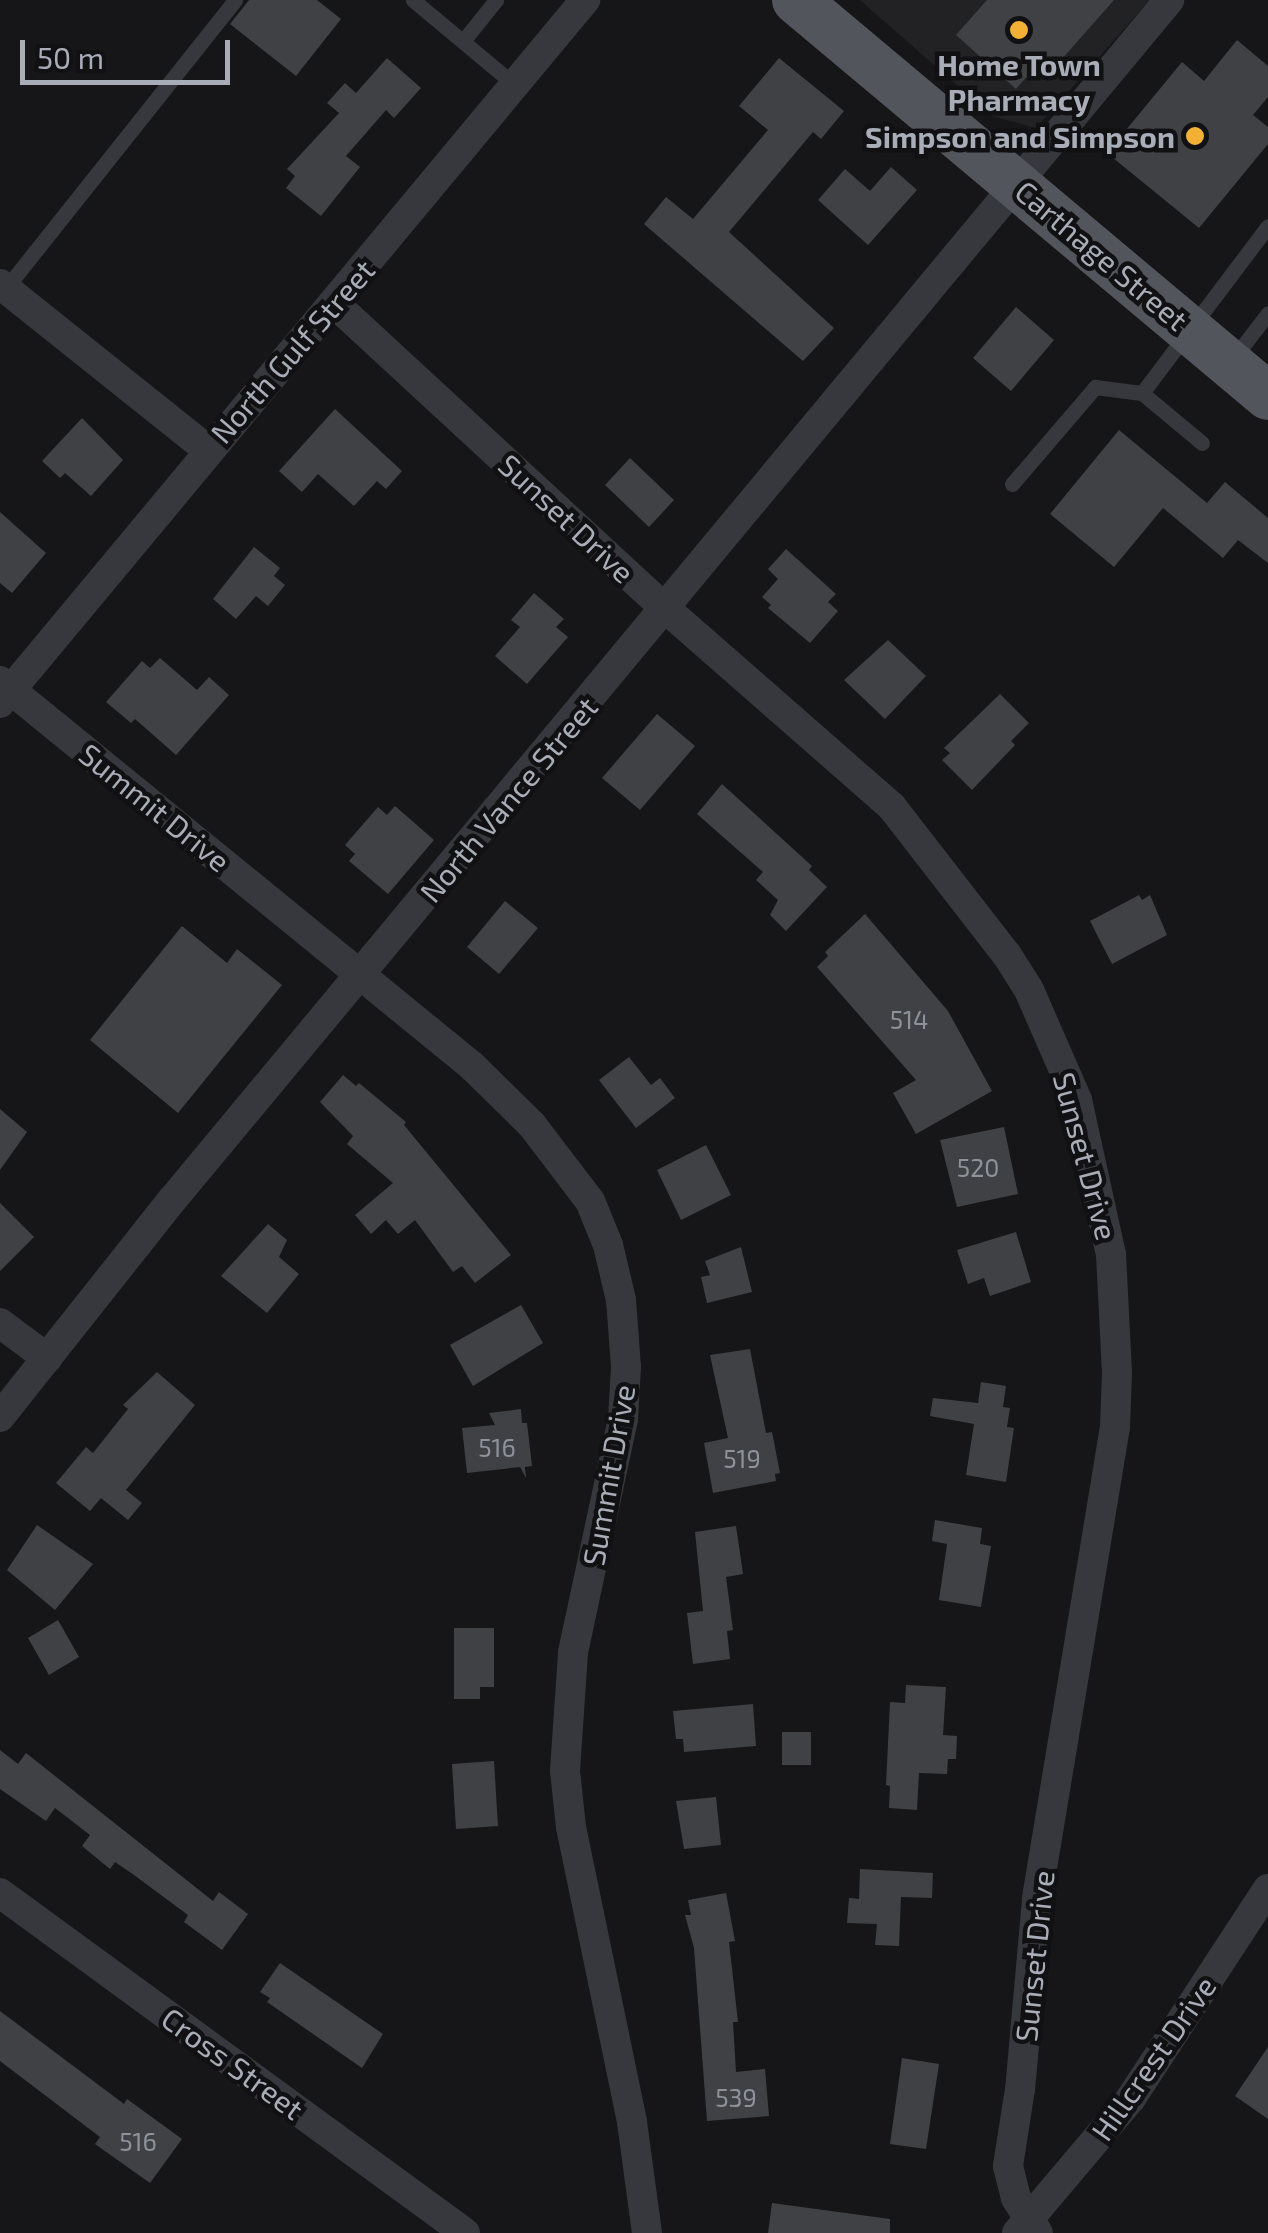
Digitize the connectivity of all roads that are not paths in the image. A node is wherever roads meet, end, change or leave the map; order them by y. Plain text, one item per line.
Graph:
1 (234, 0) edge
2 (413, 0) edge
3 (496, 0) edge
4 (586, 0) edge
5 (796, 0) edge
6 (1169, 0) edge
7 (463, 41) junction
8 (515, 85) junction
9 (1018, 183) junction
10 (1268, 226) edge
11 (3, 286) edge
12 (334, 304) junction
13 (1268, 313) edge
14 (1188, 328) junction
15 (1230, 363) junction
16 (1142, 393) junction
17 (1268, 396) edge
18 (1202, 444) dead end
19 (208, 450) junction
20 (1012, 484) dead end
21 (666, 609) junction
22 (4, 691) edge
23 (362, 974) junction
24 (0, 1323) edge
25 (47, 1358) junction
26 (0, 1417) edge
27 (1268, 1889) edge
28 (0, 1892) edge
29 (1029, 2229) edge
30 (465, 2233) edge
31 (647, 2233) edge

1 - 11 lane
2 - 7 lane
3 - 7 lane
4 - 8 street, North Gulf Street
5 - 9 main road, Carthage Street
6 - 9 street, North Vance Street
7 - 8 lane
8 - 12 street, North Gulf Street
9 - 14 main road, Carthage Street
9 - 21 street, North Vance Street
10 - 14 lane
11 - 19 street
12 - 19 street, North Gulf Street
12 - 21 street, Sunset Drive
13 - 15 lane
14 - 15 main road, Carthage Street
14 - 16 lane
15 - 17 main road, Carthage Street
16 - 18 lane
16 - 20 lane
19 - 22 street, North Gulf Street
21 - 23 street, North Vance Street
21 - 29 street, Sunset Drive
22 - 23 street, Summit Drive
23 - 25 street, North Vance Street
23 - 31 street, Summit Drive
24 - 25 street
25 - 26 street, North Vance Street
27 - 29 street, Hillcrest Drive
28 - 30 street, Cross Street

